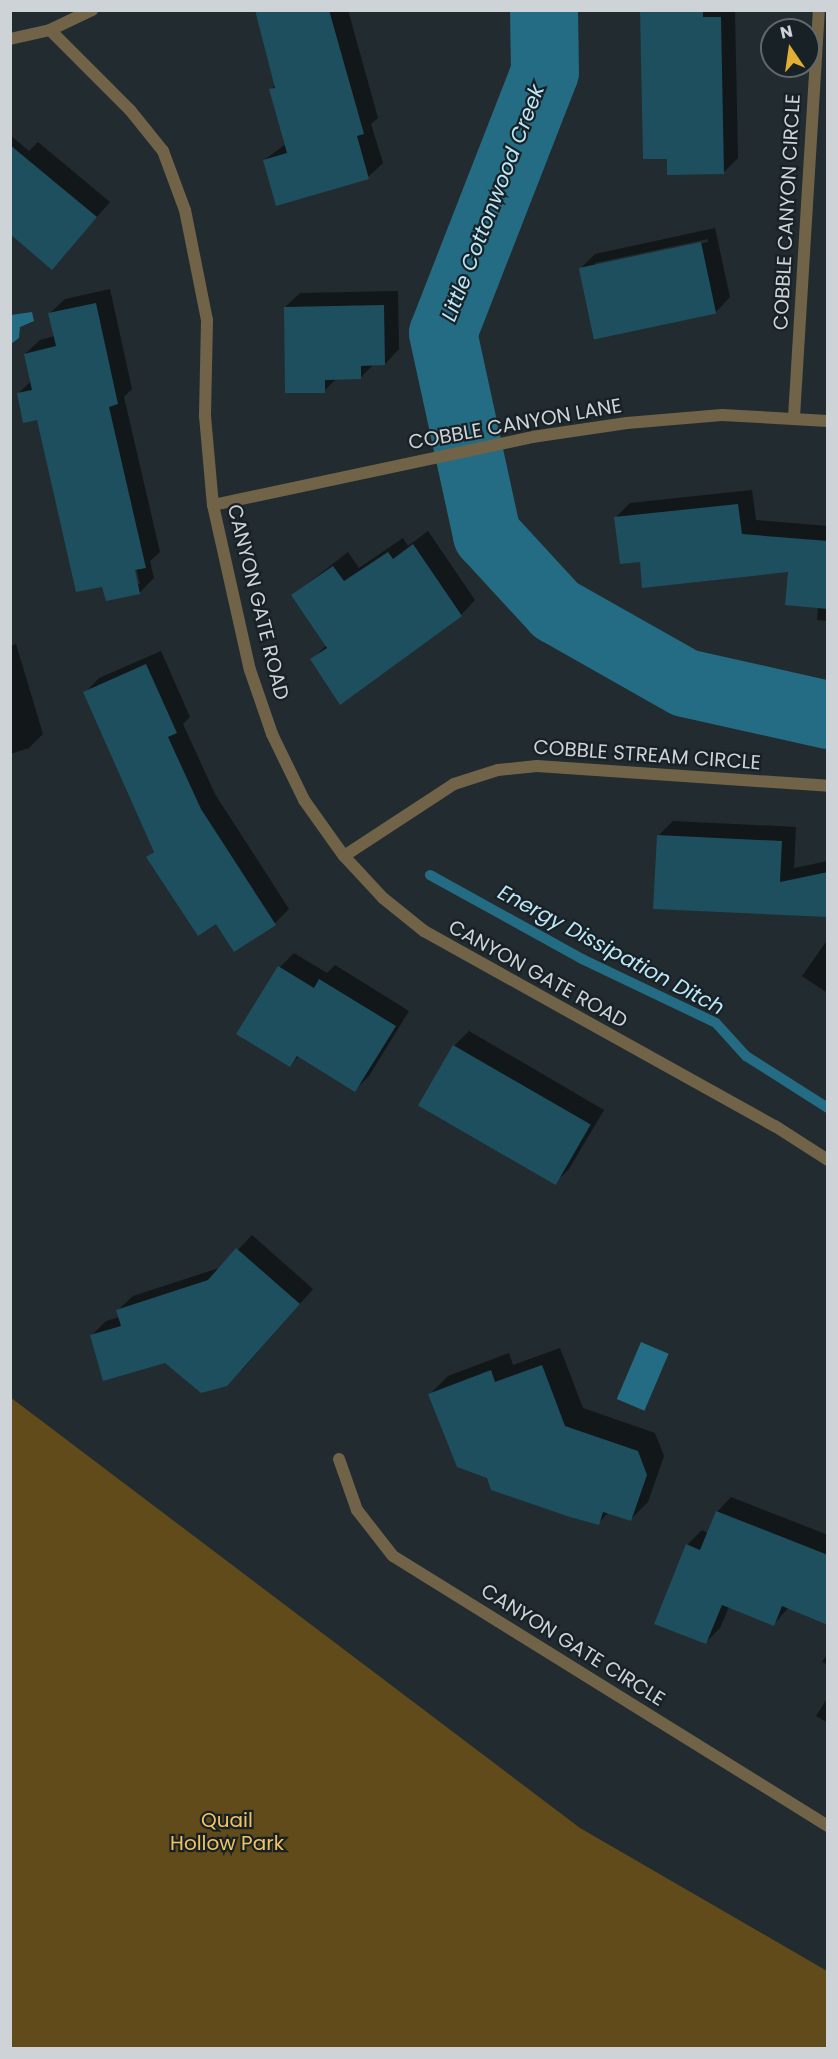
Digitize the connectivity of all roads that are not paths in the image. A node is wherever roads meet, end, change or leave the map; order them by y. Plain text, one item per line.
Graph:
1 (92, 10) edge
2 (819, 10) edge
3 (50, 30) junction
4 (10, 39) edge
5 (794, 417) junction
6 (828, 421) edge
7 (213, 506) junction
8 (828, 786) edge
9 (344, 856) junction
10 (828, 1160) edge
11 (339, 1459) dead end
12 (828, 1826) edge

1 - 3 street
2 - 5 street, COBBLE CANYON CIRCLE
3 - 4 street
3 - 7 street, CANYON GATE ROAD
5 - 6 street, COBBLE CANYON LANE
5 - 7 street, COBBLE CANYON LANE
7 - 9 street, CANYON GATE ROAD
8 - 9 street, COBBLE STREAM CIRCLE
9 - 10 street, CANYON GATE ROAD
11 - 12 street, CANYON GATE CIRCLE

